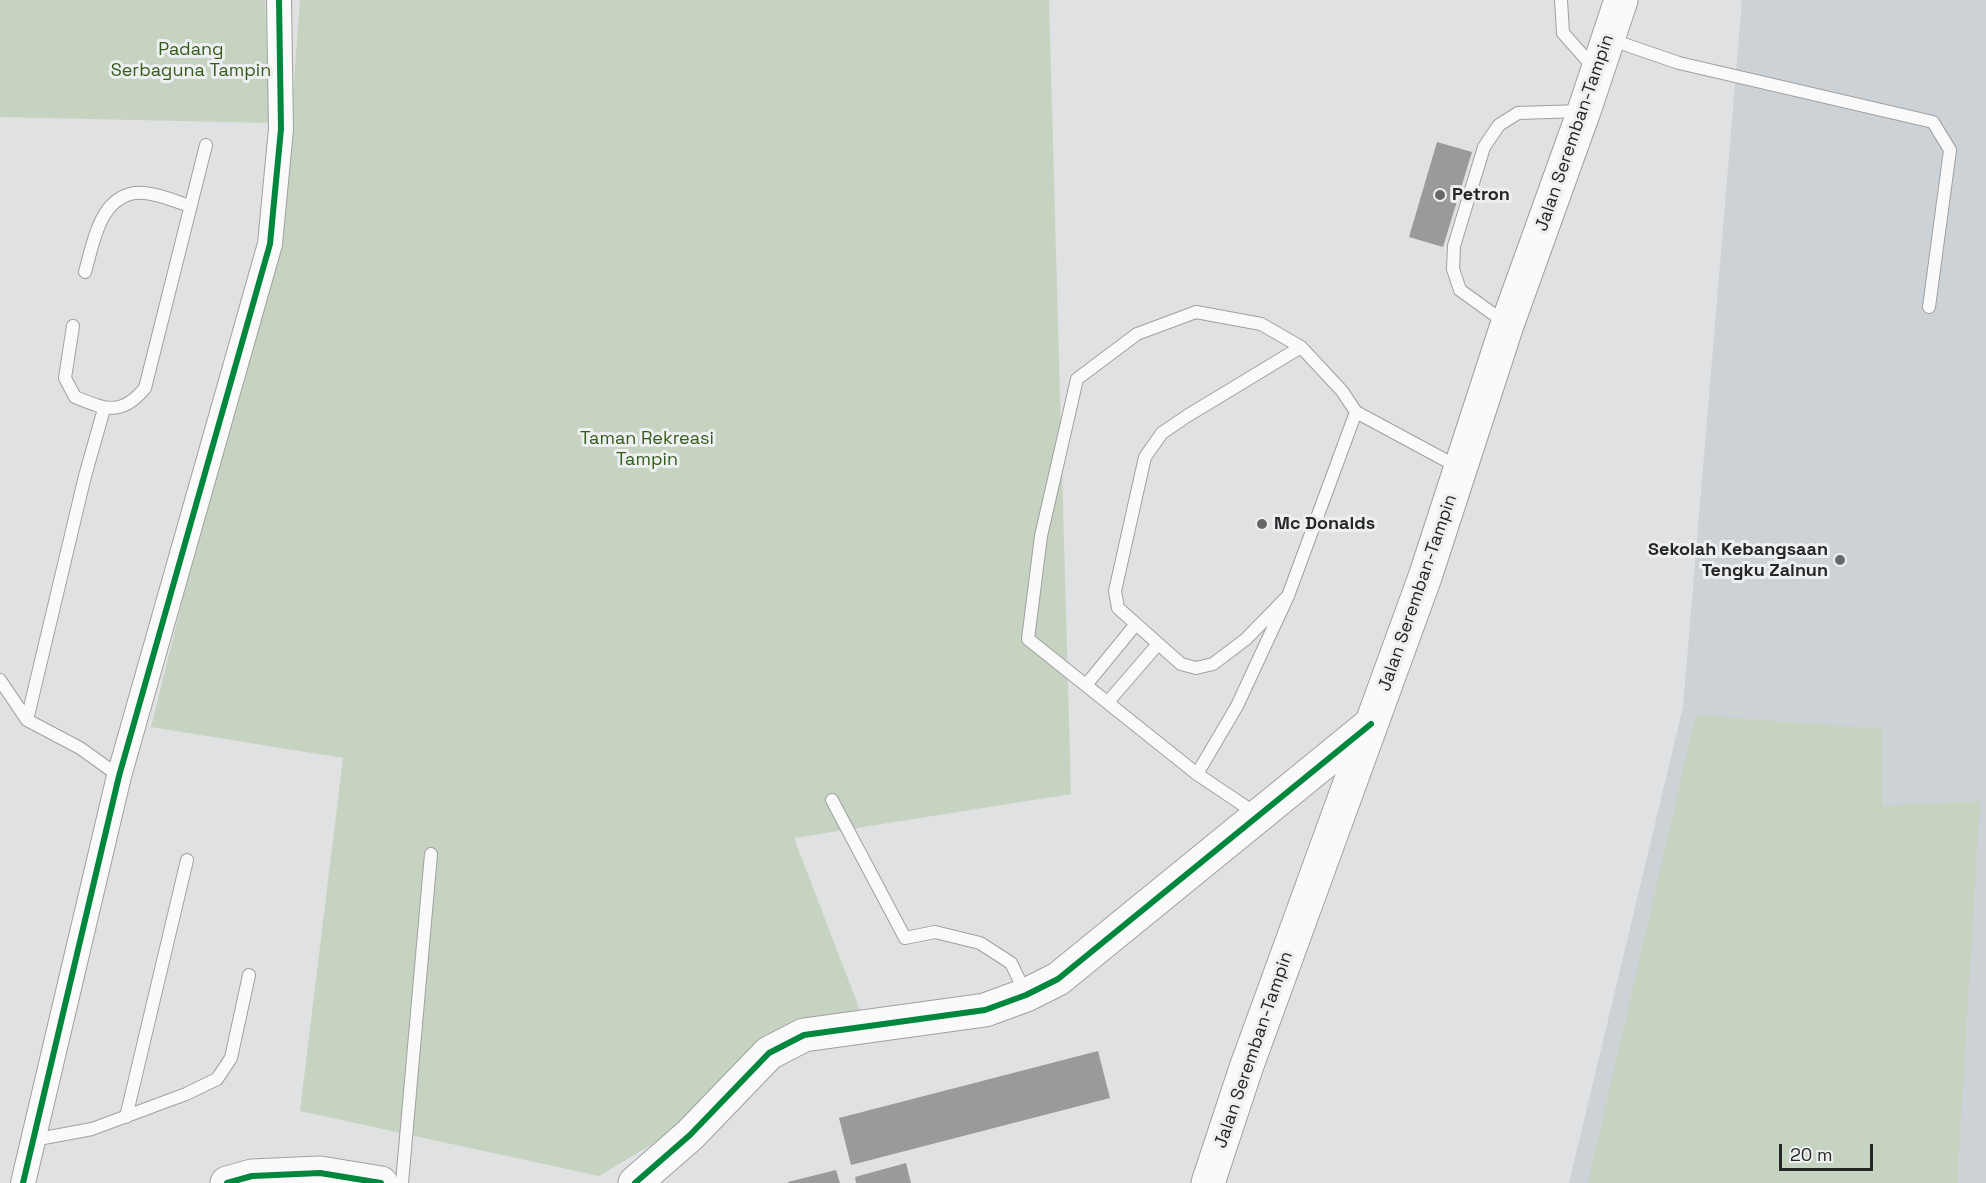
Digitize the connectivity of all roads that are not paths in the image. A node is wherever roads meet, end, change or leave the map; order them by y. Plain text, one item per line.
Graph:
1 (279, 0) edge
2 (1561, 0) edge
3 (1621, 0) edge
4 (1608, 39) junction
5 (1597, 71) junction
6 (1584, 111) junction
7 (206, 145) dead end
8 (190, 206) junction
9 (85, 272) dead end
10 (1929, 307) dead end
11 (1508, 324) junction
12 (73, 326) dead end
13 (1301, 347) junction
14 (104, 409) junction
15 (1356, 412) junction
16 (1461, 468) junction
17 (1288, 596) junction
18 (1136, 624) junction
19 (1158, 644) junction
20 (0, 680) edge
21 (1086, 685) junction
22 (1108, 702) junction
23 (27, 720) junction
24 (1371, 724) junction
25 (1197, 774) junction
26 (119, 776) junction
27 (832, 800) dead end
28 (1259, 815) junction
29 (431, 854) dead end
30 (187, 860) dead end
31 (249, 975) dead end
32 (1026, 995) junction
33 (126, 1117) junction
34 (690, 1135) junction
35 (33, 1140) junction
36 (244, 1181) edge
37 (23, 1183) edge
38 (381, 1183) edge
39 (402, 1183) edge
40 (635, 1183) edge
41 (673, 1183) edge
42 (1208, 1183) edge

1 - 26 street
2 - 5 lane
3 - 4 main road, Jalan Seremban-Tampin
4 - 5 main road, Jalan Seremban-Tampin
4 - 10 lane
5 - 6 main road, Jalan Seremban-Tampin
6 - 11 main road, Jalan Seremban-Tampin
6 - 11 lane
7 - 8 lane
8 - 9 lane
8 - 14 lane
11 - 16 main road, Jalan Seremban-Tampin
12 - 14 lane
13 - 15 lane
13 - 18 lane
13 - 21 lane
14 - 23 lane
15 - 16 lane
15 - 17 lane
16 - 24 main road, Jalan Seremban-Tampin
17 - 19 lane
17 - 25 lane
18 - 19 lane
18 - 21 lane
19 - 22 lane
20 - 23 lane
21 - 22 lane
22 - 25 lane
23 - 26 lane
24 - 28 main road
24 - 42 main road, Jalan Seremban-Tampin
25 - 28 lane
26 - 35 street
27 - 32 lane
28 - 32 main road
29 - 39 lane
30 - 33 lane
31 - 33 lane
32 - 34 main road
33 - 35 lane
34 - 40 main road
34 - 41 main road
35 - 37 street
36 - 38 main road

